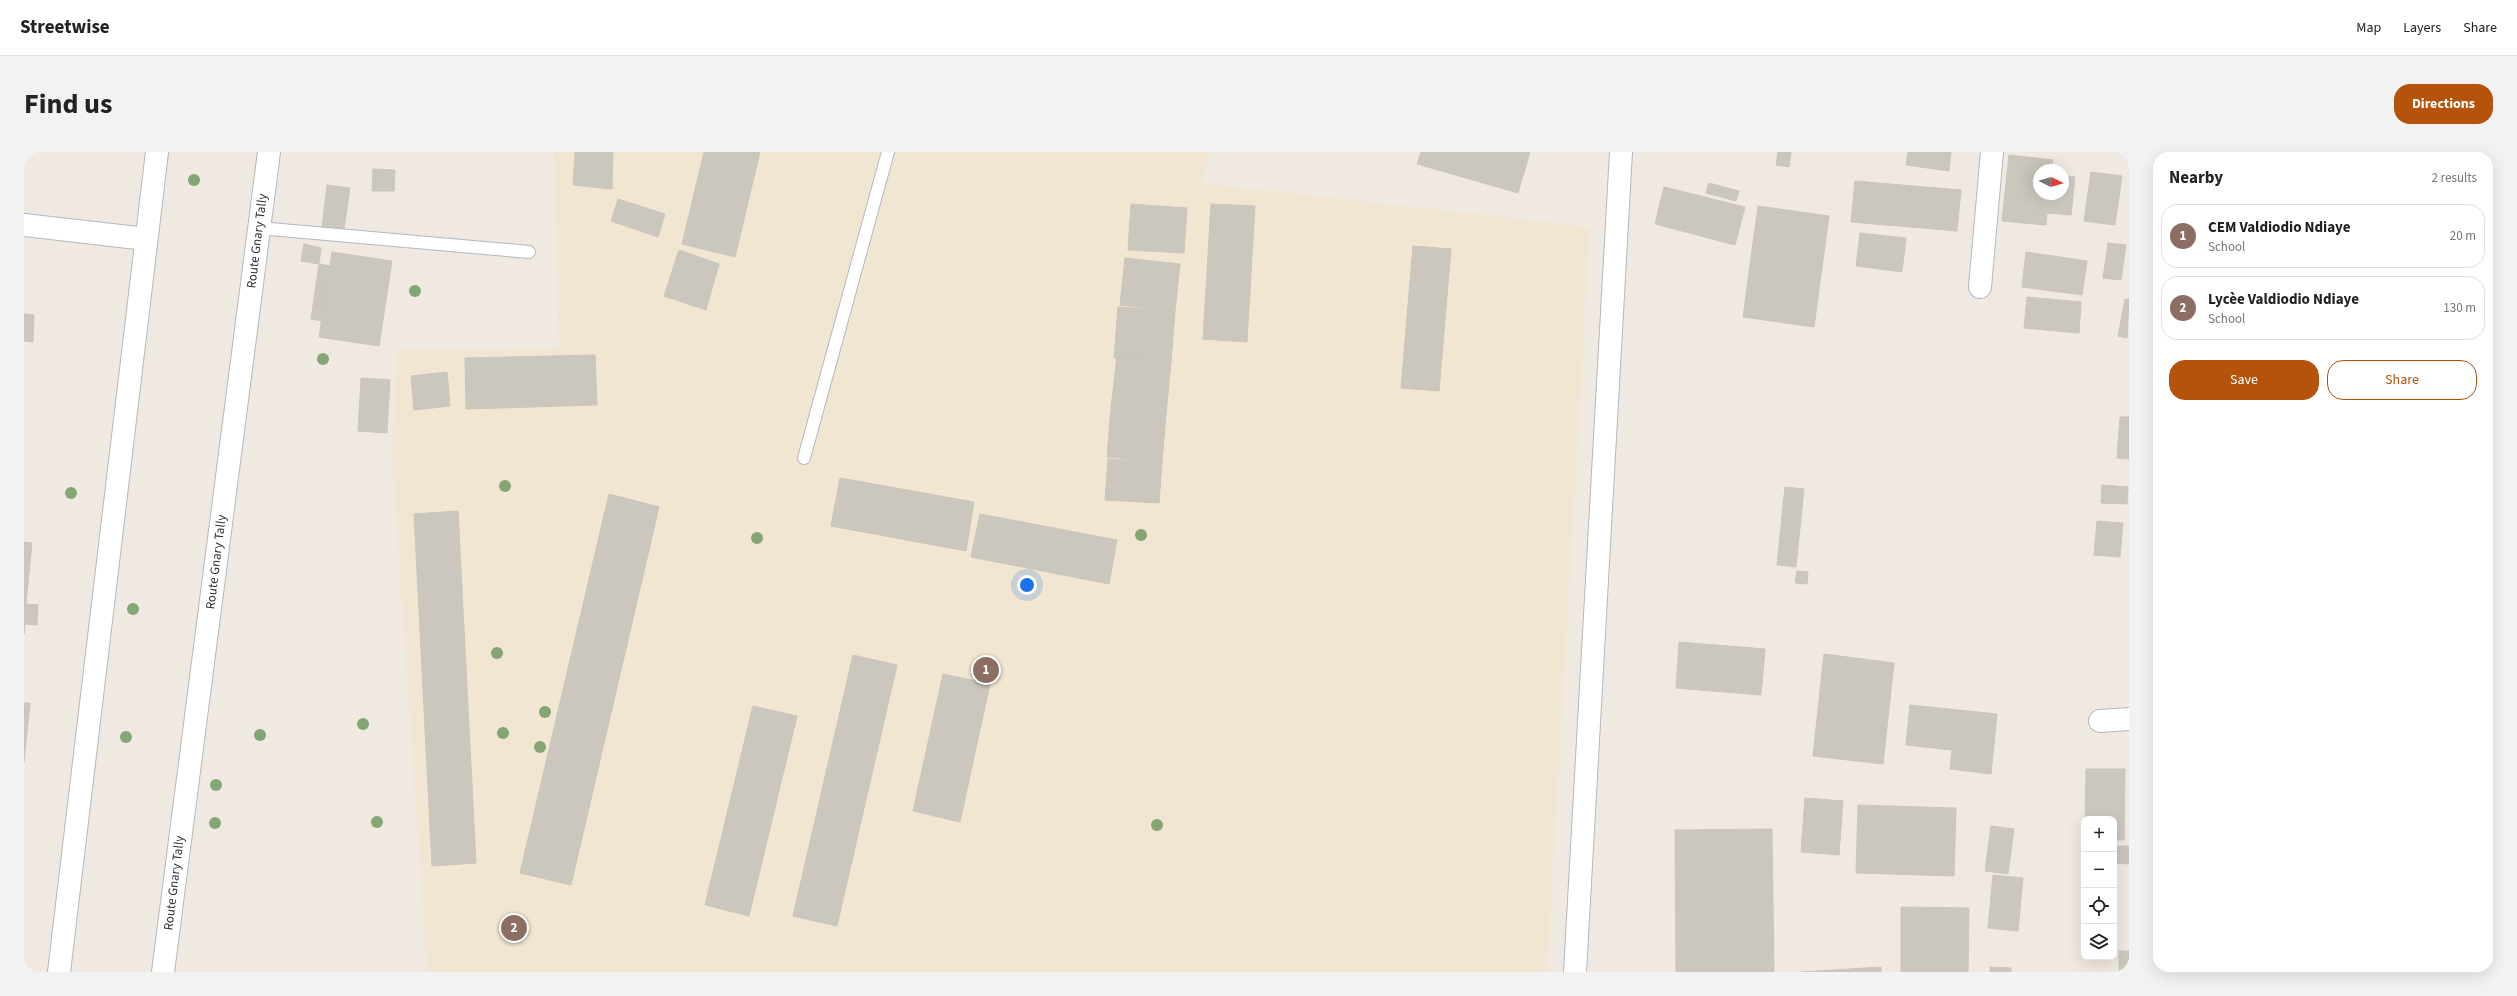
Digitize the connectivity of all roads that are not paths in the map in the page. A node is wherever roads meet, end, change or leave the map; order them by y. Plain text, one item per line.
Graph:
1 (157, 152) edge
2 (269, 152) edge
3 (888, 152) edge
4 (1621, 152) edge
5 (1992, 152) edge
6 (24, 225) edge
7 (259, 228) junction
8 (146, 239) junction
9 (529, 252) dead end
10 (1980, 286) dead end
11 (804, 458) dead end
12 (2129, 719) edge
13 (2100, 721) dead end
14 (59, 972) edge
15 (163, 972) edge
16 (1575, 972) edge

1 - 8 street
2 - 7 street, Route Gnary Tally
3 - 11 lane
4 - 16 street
5 - 10 street
6 - 8 street
7 - 9 lane
7 - 15 street, Route Gnary Tally
8 - 14 street
12 - 13 street

